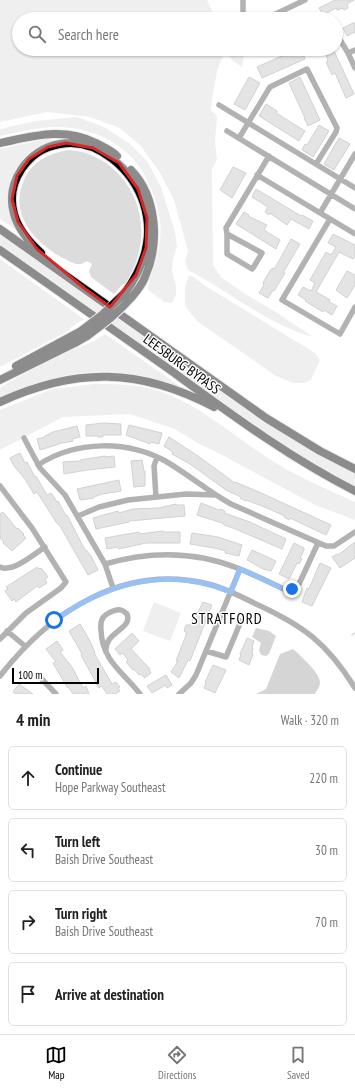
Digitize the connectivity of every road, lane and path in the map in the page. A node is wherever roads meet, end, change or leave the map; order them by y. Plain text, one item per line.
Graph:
1 (243, 0) edge
2 (305, 0) edge
3 (243, 12) edge
4 (280, 12) edge
5 (343, 45) edge
6 (355, 50) edge
7 (348, 53) junction
8 (355, 68) edge
9 (219, 104) dead end
10 (248, 123) junction
11 (227, 131) dead end
12 (239, 138) junction
13 (0, 144) edge
14 (355, 154) edge
15 (269, 156) junction
16 (316, 164) junction
17 (257, 175) junction
18 (340, 179) junction
19 (355, 188) edge
20 (332, 195) junction
21 (355, 209) edge
22 (320, 213) junction
23 (330, 219) junction
24 (0, 229) edge
25 (227, 234) junction
26 (355, 234) edge
27 (0, 250) edge
28 (84, 288) junction
29 (128, 295) junction
30 (355, 307) edge
31 (84, 333) junction
32 (0, 374) edge
33 (0, 380) edge
34 (0, 402) edge
35 (247, 425) junction
36 (24, 438) dead end
37 (157, 457) junction
38 (38, 465) junction
39 (355, 469) edge
40 (0, 486) edge
41 (355, 490) edge
42 (215, 495) junction
43 (156, 498) junction
44 (78, 516) junction
45 (355, 532) edge
46 (318, 543) junction
47 (45, 547) junction
48 (105, 564) junction
49 (0, 567) edge
50 (240, 569) junction
51 (113, 588) junction
52 (231, 592) junction
53 (241, 621) dead end
54 (7, 631) junction
55 (0, 639) edge
56 (25, 646) junction
57 (206, 650) junction
58 (106, 652) junction
59 (0, 676) edge
60 (39, 676) dead end
61 (355, 688) edge
62 (56, 694) edge
63 (140, 694) edge
64 (179, 694) edge

1 - 3 street
2 - 4 street
5 - 7 street
6 - 7 street
7 - 8 street
9 - 10 street
10 - 12 street
10 - 16 street
10 - 16 street
11 - 12 street
12 - 15 street
13 - 29 highway
14 - 18 street
15 - 17 street
15 - 20 street
16 - 18 street
17 - 22 street
17 - 25 street
18 - 19 street
18 - 20 street
20 - 21 street
20 - 22 street
22 - 23 street
23 - 26 street
23 - 30 street
24 - 28 highway, LEESBURG BYPASS
25 - 25 street
27 - 35 highway, LEESBURG BYPASS
28 - 29 highway
28 - 39 highway, LEESBURG BYPASS
29 - 31 highway, bridge
31 - 32 highway
31 - 33 highway
34 - 35 highway
35 - 41 highway, LEESBURG BYPASS
36 - 38 street
37 - 38 street
37 - 42 street
37 - 43 street
38 - 44 street
40 - 47 street
42 - 43 street
42 - 46 street
43 - 44 street
44 - 48 street
45 - 46 street
46 - 50 street
47 - 49 street
47 - 54 street
48 - 50 street
48 - 51 street
50 - 52 street
51 - 52 street
51 - 56 street
52 - 57 street
52 - 61 street
53 - 57 street
54 - 55 street
54 - 56 street
56 - 59 street
57 - 64 street
58 - 58 street
58 - 63 street
60 - 62 street

